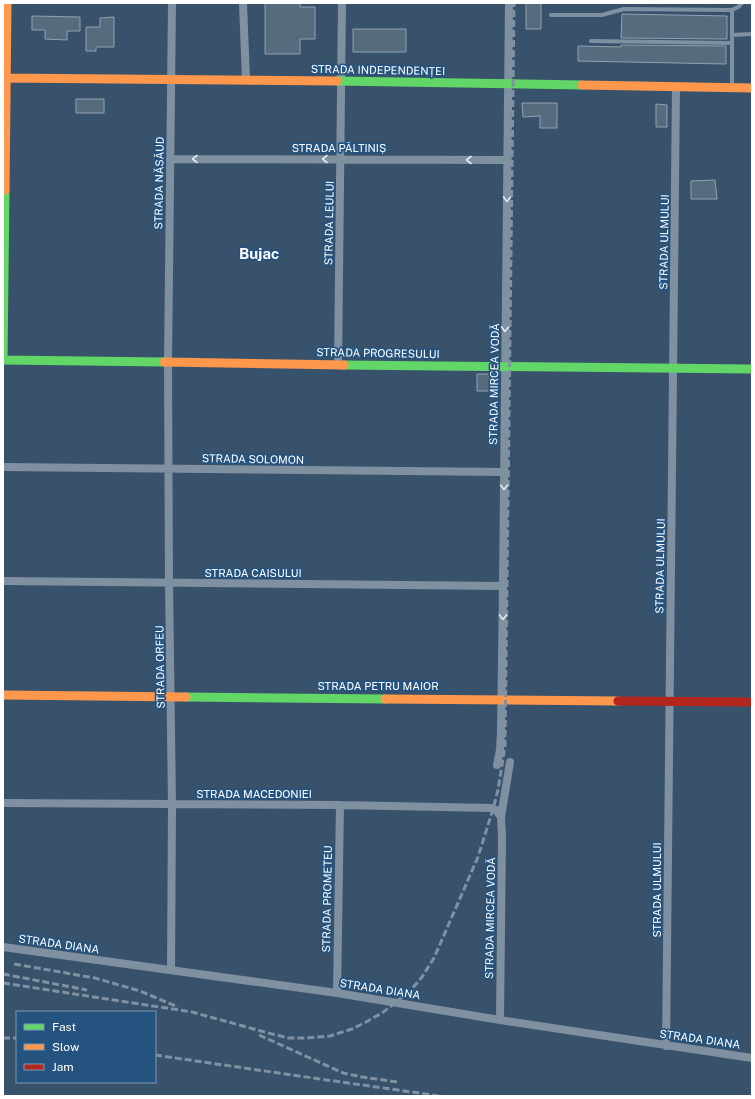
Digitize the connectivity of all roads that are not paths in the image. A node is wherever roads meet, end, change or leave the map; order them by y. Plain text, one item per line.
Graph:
1 (7, 3) edge
2 (172, 3) edge
3 (243, 3) edge
4 (342, 3) edge
5 (509, 3) edge
6 (742, 3) edge
7 (732, 10) junction
8 (551, 15) dead end
9 (732, 34) junction
10 (752, 34) edge
11 (591, 41) dead end
12 (732, 43) junction
13 (4, 78) edge
14 (171, 80) junction
15 (246, 80) junction
16 (342, 81) junction
17 (509, 84) junction
18 (676, 87) junction
19 (732, 88) junction
20 (752, 88) edge
21 (170, 159) junction
22 (341, 159) junction
23 (508, 160) junction
24 (3, 360) edge
25 (168, 363) junction
26 (338, 365) junction
27 (505, 367) junction
28 (673, 368) junction
29 (752, 369) edge
30 (3, 467) edge
31 (169, 469) junction
32 (504, 472) junction
33 (3, 581) edge
34 (169, 583) junction
35 (503, 586) junction
36 (3, 695) edge
37 (171, 697) junction
38 (501, 699) junction
39 (670, 701) junction
40 (752, 702) edge
41 (510, 762) dead end
42 (497, 765) dead end
43 (3, 803) edge
44 (172, 804) junction
45 (340, 805) junction
46 (501, 817) junction
47 (3, 947) edge
48 (171, 970) junction
49 (337, 993) junction
50 (500, 1020) junction
51 (666, 1046) junction
52 (752, 1058) edge

1 - 13 street
2 - 14 street, STRADA NĂSĂUD
3 - 15 street
4 - 16 street, STRADA LEULUI
5 - 17 street, STRADA MIRCEA VODĂ
6 - 7 lane
7 - 8 lane
7 - 9 lane
9 - 10 lane
9 - 12 lane
11 - 12 lane
12 - 19 lane
13 - 14 street, STRADA INDEPENDENȚEI
13 - 24 street
14 - 15 street, STRADA INDEPENDENȚEI
14 - 21 street, STRADA NĂSĂUD
15 - 16 street, STRADA INDEPENDENȚEI
16 - 17 street, STRADA INDEPENDENȚEI
16 - 22 street, STRADA LEULUI
17 - 18 street, STRADA INDEPENDENȚEI
17 - 23 street, STRADA MIRCEA VODĂ
18 - 19 street, STRADA INDEPENDENȚEI
18 - 28 street, STRADA ULMULUI
19 - 20 street, STRADA INDEPENDENȚEI
22 -> 21 street, STRADA PĂLTINIȘ
21 - 25 street, STRADA NĂSĂUD
23 -> 22 street, STRADA PĂLTINIȘ
22 - 26 street, STRADA LEULUI
23 -> 27 street, STRADA MIRCEA VODĂ
24 - 25 street, STRADA PROGRESULUI
25 - 26 street, STRADA PROGRESULUI
25 - 31 street, STRADA ORFEU
26 - 27 street, STRADA PROGRESULUI
27 - 28 street, STRADA PROGRESULUI
27 - 32 street, STRADA MIRCEA VODĂ
28 - 29 street, STRADA PROGRESULUI
28 - 39 street, STRADA ULMULUI
30 - 31 street, STRADA SOLOMON
31 - 32 street, STRADA SOLOMON
31 - 34 street, STRADA ORFEU
32 -> 35 street, STRADA MIRCEA VODĂ
33 - 34 street, STRADA CAISULUI
34 - 35 street, STRADA CAISULUI
34 - 37 street, STRADA ORFEU
35 -> 38 street, STRADA MIRCEA VODĂ
36 - 37 street, STRADA PETRU MAIOR
37 - 38 street, STRADA PETRU MAIOR
37 - 44 street, STRADA ORFEU
38 - 39 street, STRADA PETRU MAIOR
38 - 42 street, STRADA MIRCEA VODĂ
39 - 40 street, STRADA PETRU MAIOR
39 - 51 street, STRADA ULMULUI
41 - 46 street, STRADA MIRCEA VODĂ
43 - 44 street, STRADA MACEDONIEI
44 - 45 street, STRADA MACEDONIEI
44 - 48 street, STRADA ORFEU
45 - 46 street, STRADA MACEDONIEI
45 - 49 street, STRADA PROMETEU
46 - 50 street, STRADA MIRCEA VODĂ
47 - 48 street, STRADA DIANA
48 - 49 street, STRADA DIANA
49 - 50 street, STRADA DIANA
50 - 51 street, STRADA DIANA
51 - 52 street, STRADA DIANA

